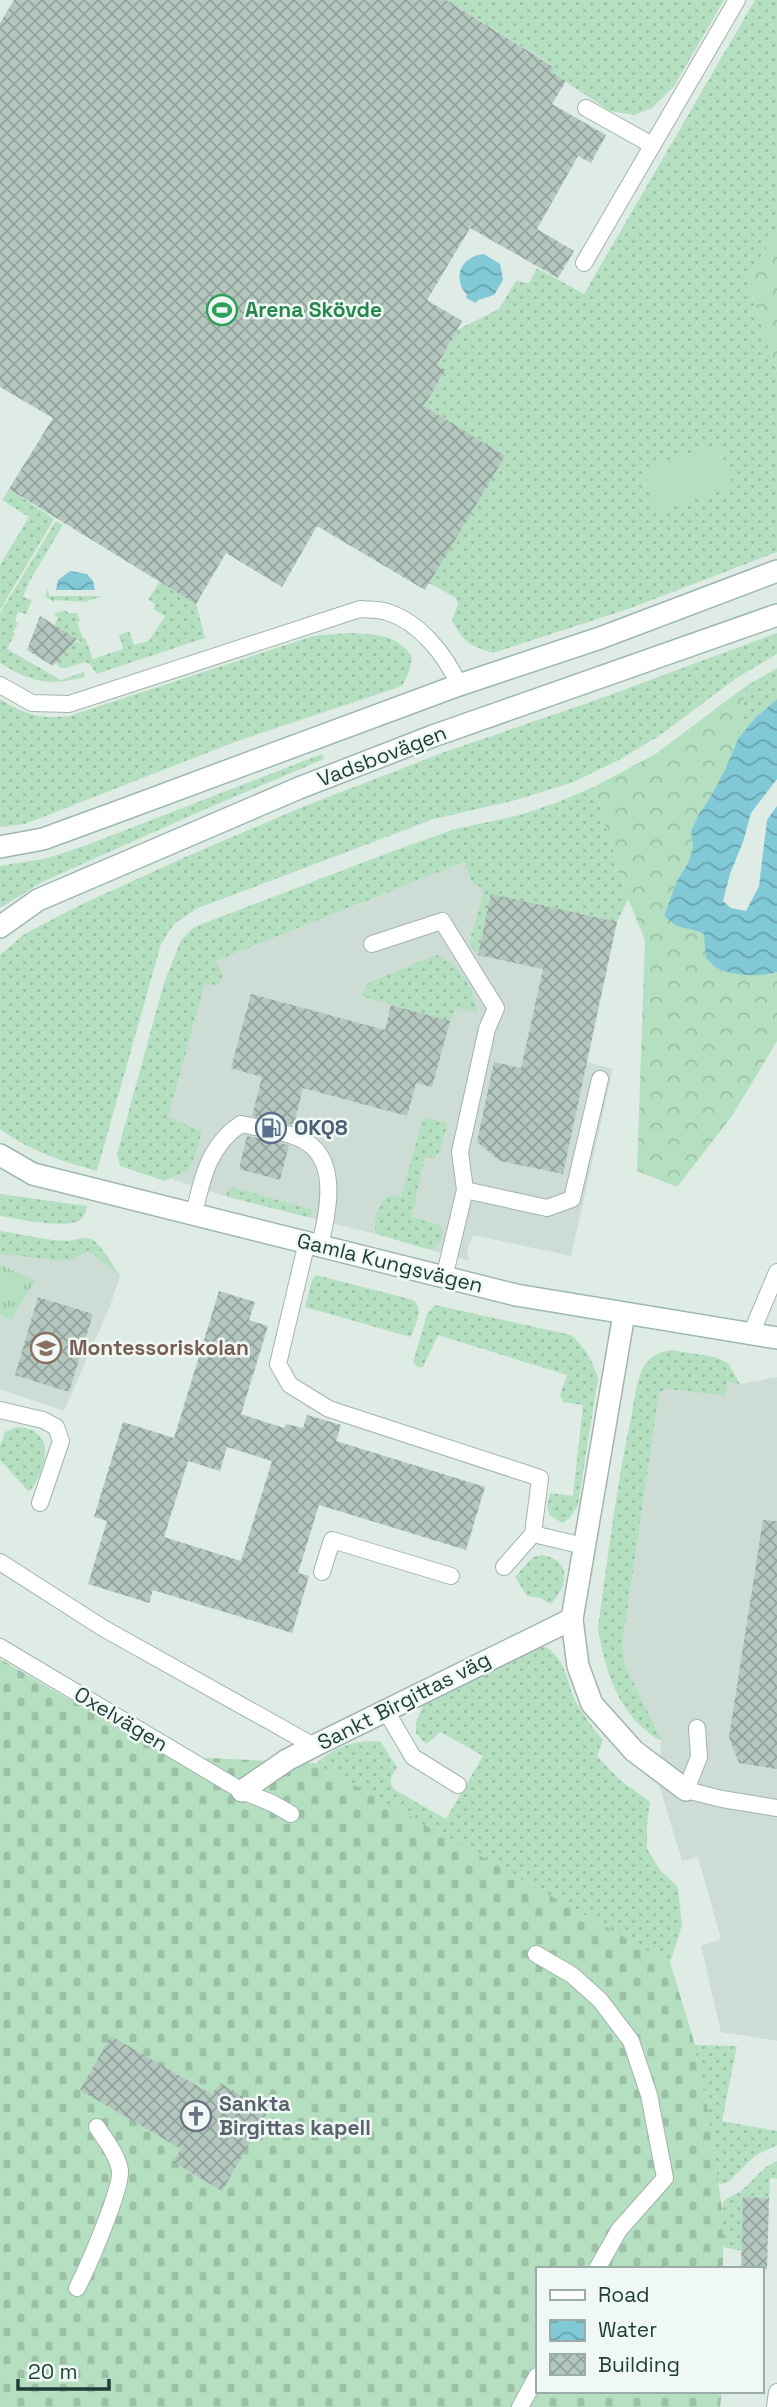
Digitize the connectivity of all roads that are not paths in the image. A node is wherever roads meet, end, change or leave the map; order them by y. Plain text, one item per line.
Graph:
1 (737, 0) edge
2 (586, 108) dead end
3 (652, 145) junction
4 (584, 263) dead end
5 (777, 571) edge
6 (777, 615) edge
7 (0, 685) edge
8 (459, 685) junction
9 (0, 847) edge
10 (0, 927) edge
11 (372, 944) dead end
12 (600, 1079) dead end
13 (0, 1155) edge
14 (33, 1174) junction
15 (0, 1175) edge
16 (465, 1190) junction
17 (194, 1213) junction
18 (313, 1243) junction
19 (777, 1272) edge
20 (444, 1278) junction
21 (624, 1314) junction
22 (751, 1334) junction
23 (777, 1338) edge
24 (0, 1410) edge
25 (40, 1503) dead end
26 (533, 1534) junction
27 (584, 1546) junction
28 (0, 1562) edge
29 (504, 1567) dead end
30 (322, 1572) dead end
31 (451, 1576) dead end
32 (572, 1619) junction
33 (0, 1647) edge
34 (386, 1711) junction
35 (696, 1728) dead end
36 (314, 1746) junction
37 (458, 1785) dead end
38 (686, 1790) junction
39 (242, 1791) junction
40 (777, 1808) edge
41 (291, 1814) dead end
42 (536, 1954) dead end
43 (97, 2127) dead end
44 (598, 2267) edge
45 (77, 2288) dead end
46 (536, 2378) edge
47 (777, 2392) edge
48 (520, 2407) edge
49 (775, 2407) edge

1 - 3 lane
2 - 3 lane
3 - 4 lane
5 - 8 street, Vadsbovägen
6 - 10 street, Vadsbovägen
7 - 8 lane
8 - 9 street, Vadsbovägen
11 - 16 lane
12 - 16 lane
13 - 14 street, Gamla Kungsvägen
14 - 15 street, Gamla Kungsvägen
14 - 17 street, Gamla Kungsvägen
16 - 20 lane
17 - 18 street, Gamla Kungsvägen
17 - 18 lane
18 - 20 street, Gamla Kungsvägen
18 - 26 lane
19 - 22 lane
20 - 21 street, Gamla Kungsvägen
21 - 22 street, Gamla Kungsvägen
21 - 27 street
22 - 23 street, Gamla Kungsvägen
24 - 25 lane
26 - 27 lane
26 - 29 lane
27 - 32 street
28 - 36 lane
30 - 31 lane
32 - 34 street, Sankt Birgittas väg
32 - 38 street
33 - 39 lane, Oxelvägen
34 - 36 street, Sankt Birgittas väg
34 - 37 lane
35 - 38 lane
36 - 39 street, Sankt Birgittas väg
38 - 40 lane
39 - 41 lane, Oxelvägen
42 - 44 lane
43 - 45 lane
46 - 48 lane
47 - 49 lane

